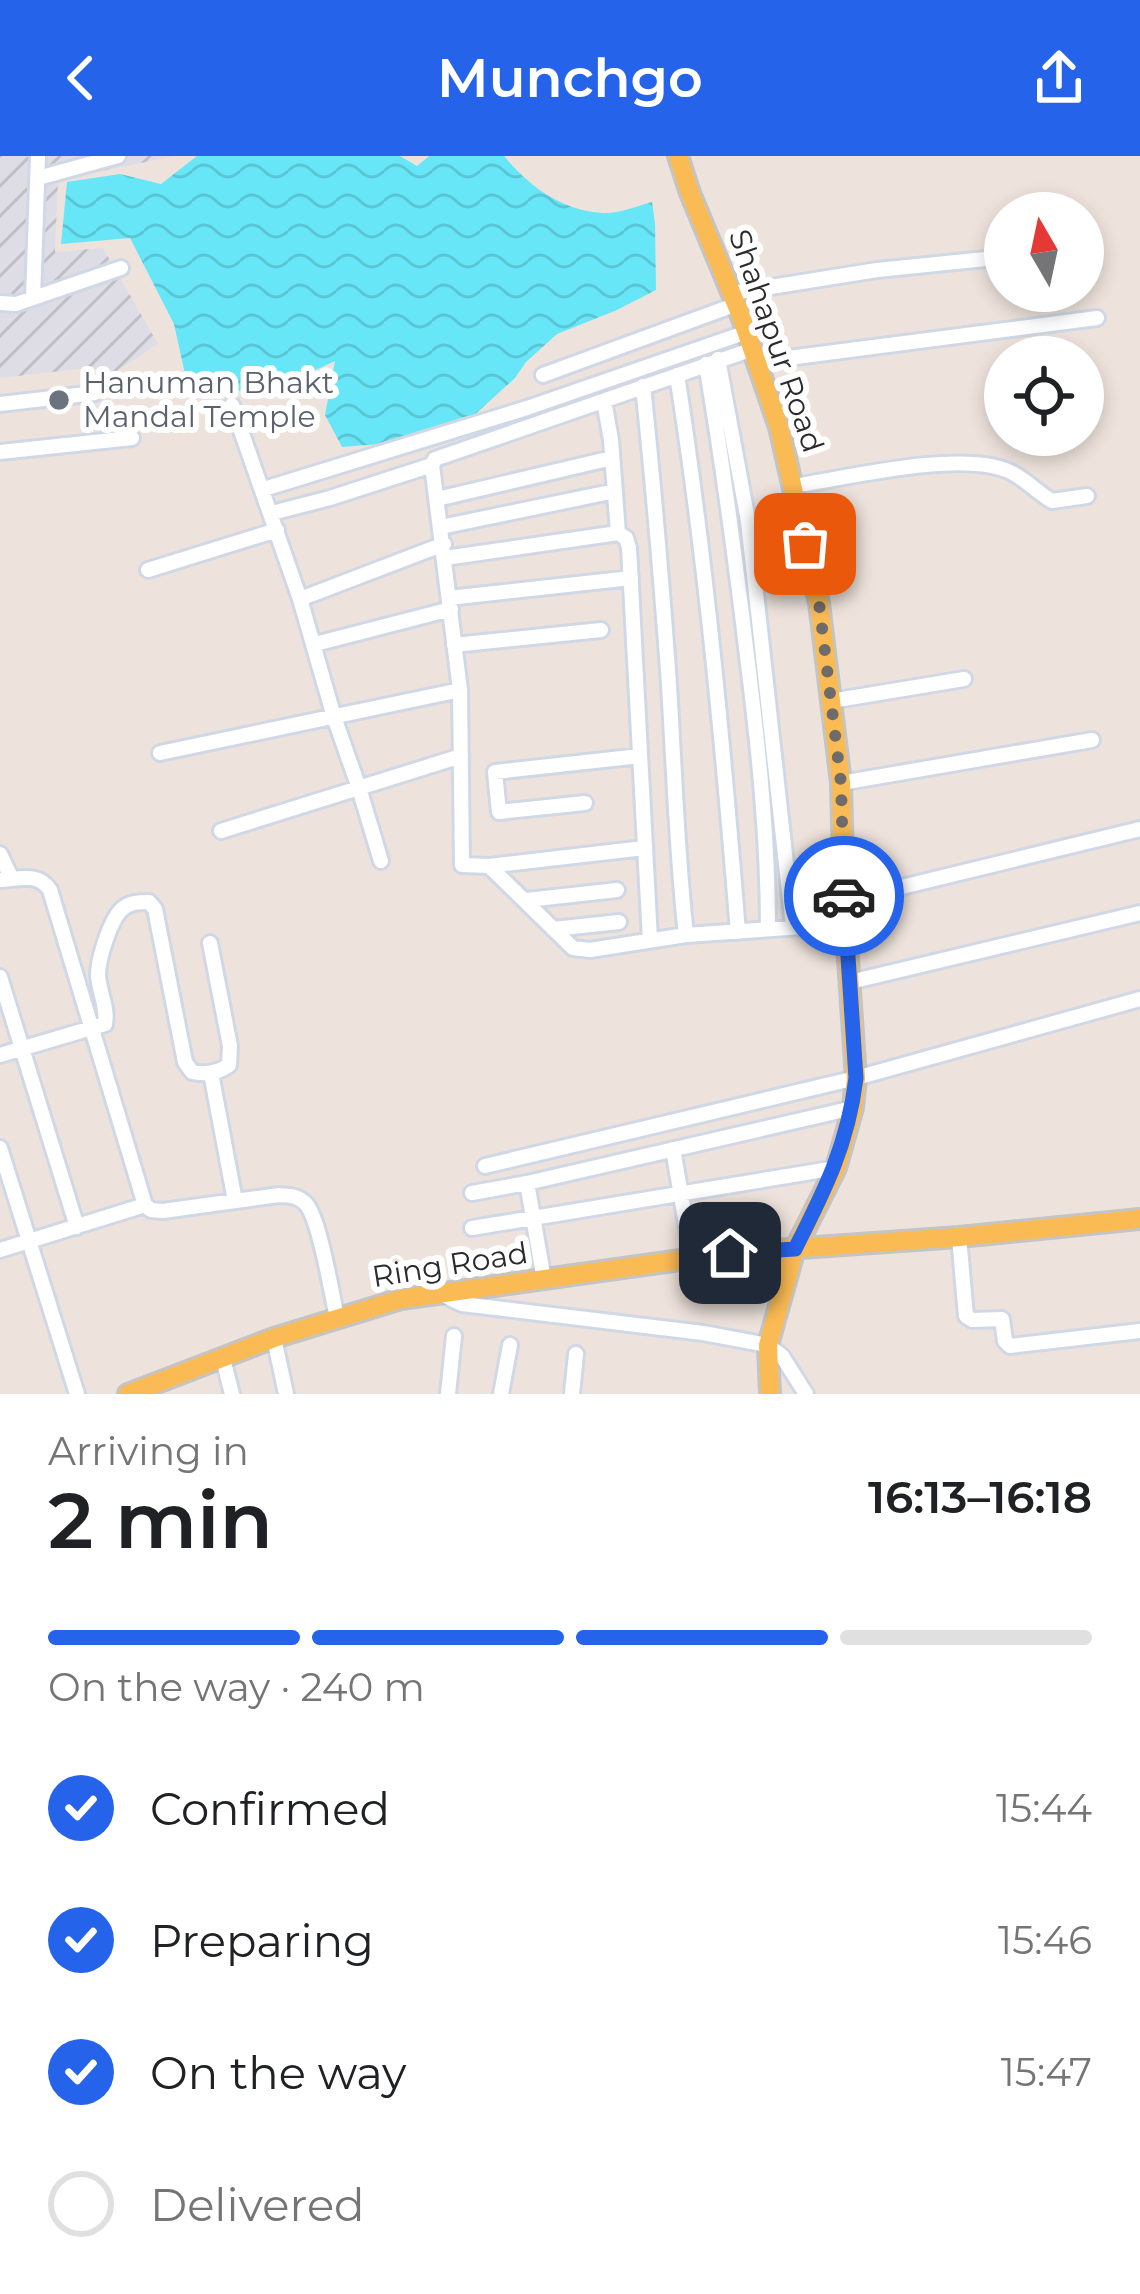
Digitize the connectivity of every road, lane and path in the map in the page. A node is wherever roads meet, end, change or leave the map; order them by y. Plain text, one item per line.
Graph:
1 (38, 156) edge
2 (118, 156) edge
3 (679, 156) edge
4 (38, 178) junction
5 (984, 259) edge
6 (121, 268) dead end
7 (33, 298) junction
8 (735, 298) junction
9 (0, 303) edge
10 (1097, 318) dead end
11 (752, 348) junction
12 (712, 362) junction
13 (543, 375) dead end
14 (677, 375) junction
15 (643, 386) junction
16 (95, 393) dead end
17 (604, 401) junction
18 (0, 404) edge
19 (232, 405) dead end
20 (131, 438) dead end
21 (0, 452) edge
22 (612, 458) junction
23 (432, 465) junction
24 (793, 486) junction
25 (264, 489) junction
26 (615, 490) junction
27 (1087, 496) dead end
28 (437, 499) junction
29 (272, 513) junction
30 (442, 527) junction
31 (278, 530) junction
32 (618, 533) junction
33 (444, 551) junction
34 (148, 570) dead end
35 (631, 578) junction
36 (300, 599) junction
37 (450, 604) junction
38 (601, 630) dead end
39 (315, 644) junction
40 (454, 645) junction
41 (964, 679) dead end
42 (460, 690) junction
43 (831, 700) junction
44 (334, 717) junction
45 (1092, 740) dead end
46 (160, 753) dead end
47 (461, 756) junction
48 (640, 756) junction
49 (841, 783) junction
50 (359, 788) junction
51 (584, 803) dead end
52 (1140, 829) edge
53 (221, 831) dead end
54 (644, 848) junction
55 (0, 854) edge
56 (381, 861) dead end
57 (489, 866) junction
58 (6, 880) edge
59 (616, 890) dead end
60 (527, 901) junction
61 (844, 902) junction
62 (1140, 913) edge
63 (619, 922) dead end
64 (846, 924) junction
65 (793, 927) junction
66 (553, 929) junction
67 (768, 929) junction
68 (738, 932) junction
69 (686, 935) junction
70 (650, 940) junction
71 (210, 943) dead end
72 (0, 977) edge
73 (850, 982) junction
74 (1140, 998) edge
75 (92, 1029) junction
76 (21, 1048) junction
77 (0, 1055) edge
78 (211, 1073) junction
79 (856, 1078) junction
80 (853, 1108) junction
81 (0, 1148) edge
82 (674, 1149) junction
83 (485, 1166) dead end
84 (836, 1168) junction
85 (527, 1183) junction
86 (472, 1193) dead end
87 (681, 1195) junction
88 (236, 1201) junction
89 (145, 1205) junction
90 (535, 1218) junction
91 (1140, 1219) edge
92 (77, 1228) junction
93 (472, 1228) dead end
94 (959, 1237) junction
95 (31, 1242) junction
96 (795, 1249) junction
97 (0, 1250) edge
98 (692, 1259) junction
99 (544, 1280) junction
100 (443, 1294) junction
101 (337, 1317) junction
102 (1140, 1331) edge
103 (454, 1336) dead end
104 (274, 1338) junction
105 (510, 1345) dead end
106 (768, 1345) junction
107 (576, 1354) dead end
108 (223, 1359) junction
109 (77, 1394) edge
110 (128, 1394) edge
111 (232, 1394) edge
112 (286, 1394) edge
113 (448, 1394) edge
114 (501, 1394) edge
115 (572, 1394) edge
116 (770, 1394) edge
117 (806, 1394) edge

1 - 4 street
2 - 4 street
3 - 8 main road, Shahapur Road
4 - 7 street
5 - 8 street
6 - 7 street
7 - 9 street
8 - 11 main road, Shahapur Road
8 - 13 street
10 - 11 street
11 - 12 street
11 - 24 main road, Shahapur Road
11 - 25 street
12 - 14 street
12 - 65 street
12 - 67 street
14 - 15 street
14 - 68 street
15 - 17 street
15 - 69 street
16 - 18 street
17 - 22 street
17 - 23 street
19 - 25 street
20 - 21 street
22 - 26 street
22 - 28 street
23 - 28 street
23 - 29 street
24 - 27 street
24 - 43 main road, Shahapur Road
25 - 29 street
26 - 30 street
26 - 32 street
28 - 30 street
29 - 31 street
30 - 33 street
31 - 34 street
31 - 36 street
32 - 33 street
32 - 35 street
33 - 36 street
33 - 37 street
35 - 37 street
35 - 48 street
36 - 39 street
37 - 39 street
37 - 40 street
38 - 40 street
39 - 44 street
40 - 42 street
41 - 43 street
42 - 44 street
42 - 47 street
43 - 49 main road, Shahapur Road
44 - 46 street
44 - 50 street
45 - 49 street
47 - 50 street
47 - 57 street
48 - 51 street
48 - 54 street
49 - 61 main road, Shahapur Road
50 - 53 street
50 - 56 street
52 - 61 street
54 - 57 street
54 - 70 street
55 - 58 street
57 - 60 street
58 - 75 street
59 - 60 street
60 - 66 street
61 - 64 main road, Shahapur Road
62 - 73 street
63 - 66 street
64 - 65 street
64 - 73 main road, Shahapur Road
65 - 67 street
66 - 70 street
67 - 68 street
68 - 69 street
69 - 70 street
71 - 78 street
72 - 76 street
73 - 79 main road, Shahapur Road
74 - 79 street
75 - 76 street
75 - 78 street
75 - 89 street
76 - 77 street
76 - 92 street
78 - 88 street
79 - 80 main road, Shahapur Road
79 - 83 street
80 - 82 street
80 - 84 main road, Shahapur Road
81 - 95 street
82 - 85 street
82 - 87 street
84 - 87 street
84 - 96 main road, Shahapur Road
85 - 86 street
85 - 90 street
87 - 90 street
87 - 98 street
88 - 89 street
88 - 101 street
89 - 92 street
90 - 93 street
90 - 99 street
91 - 94 main road, Ring Road
92 - 95 street
94 - 96 main road, Ring Road
94 - 102 street
95 - 97 street
95 - 109 street
96 - 98 main road, Ring Road
96 - 106 main road, Shahapur Road
98 - 99 main road, Ring Road
99 - 100 main road, Ring Road
100 - 101 main road, Ring Road
100 - 106 street
101 - 104 main road, Ring Road
103 - 113 street
104 - 108 main road, Ring Road
104 - 112 street
105 - 114 street
106 - 116 main road, Shahapur Road
106 - 117 street
107 - 115 street
108 - 110 main road, Ring Road
108 - 111 street

